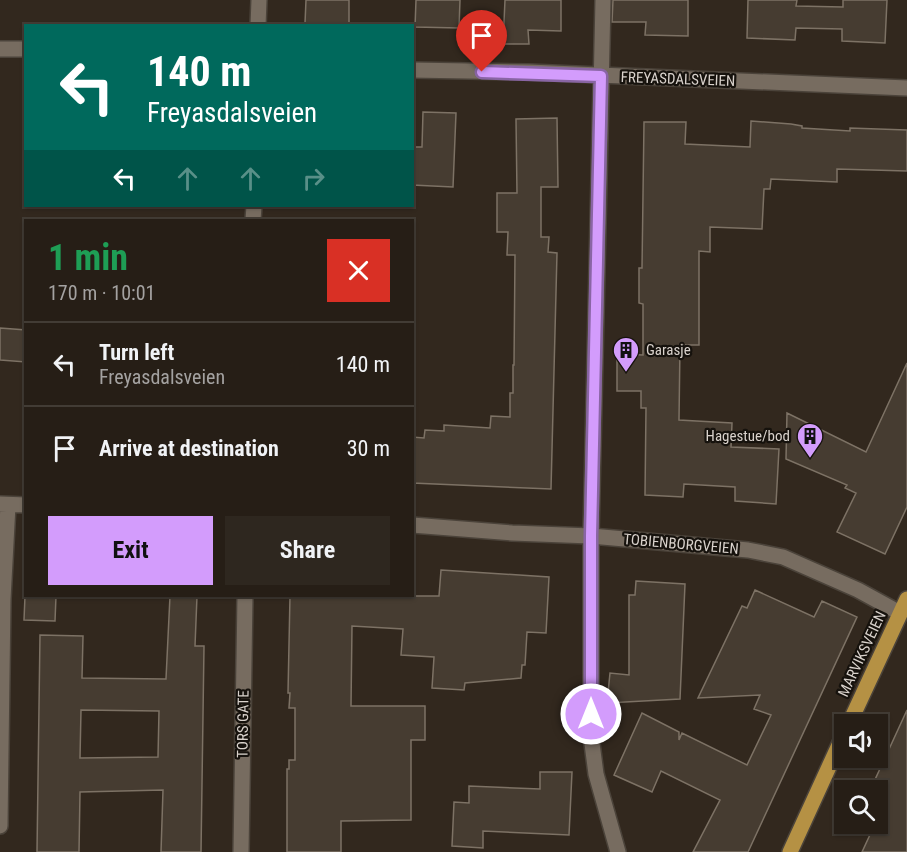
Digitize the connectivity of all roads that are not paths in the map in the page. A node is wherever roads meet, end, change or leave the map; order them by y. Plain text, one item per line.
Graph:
1 (259, 0) edge
2 (603, 0) edge
3 (258, 24) edge
4 (0, 49) edge
5 (24, 49) edge
6 (414, 70) edge
7 (601, 76) junction
8 (907, 87) edge
9 (4, 504) edge
10 (24, 505) edge
11 (414, 525) edge
12 (591, 536) junction
13 (245, 597) edge
14 (904, 606) edge
15 (854, 714) edge
16 (834, 756) edge
17 (0, 826) edge
18 (241, 852) edge
19 (618, 852) edge
20 (790, 852) edge

1 - 3 street
2 - 7 street
4 - 5 street
6 - 7 street, FREYASDALSVEIEN
7 - 8 street, FREYASDALSVEIEN
7 - 12 street
9 - 10 street
9 - 17 street
11 - 12 street, TOBIENBORGVEIEN
12 - 14 street, TOBIENBORGVEIEN
12 - 19 street
13 - 18 street, TORS GATE
14 - 15 main road, MARVIKSVEIEN
16 - 20 main road

